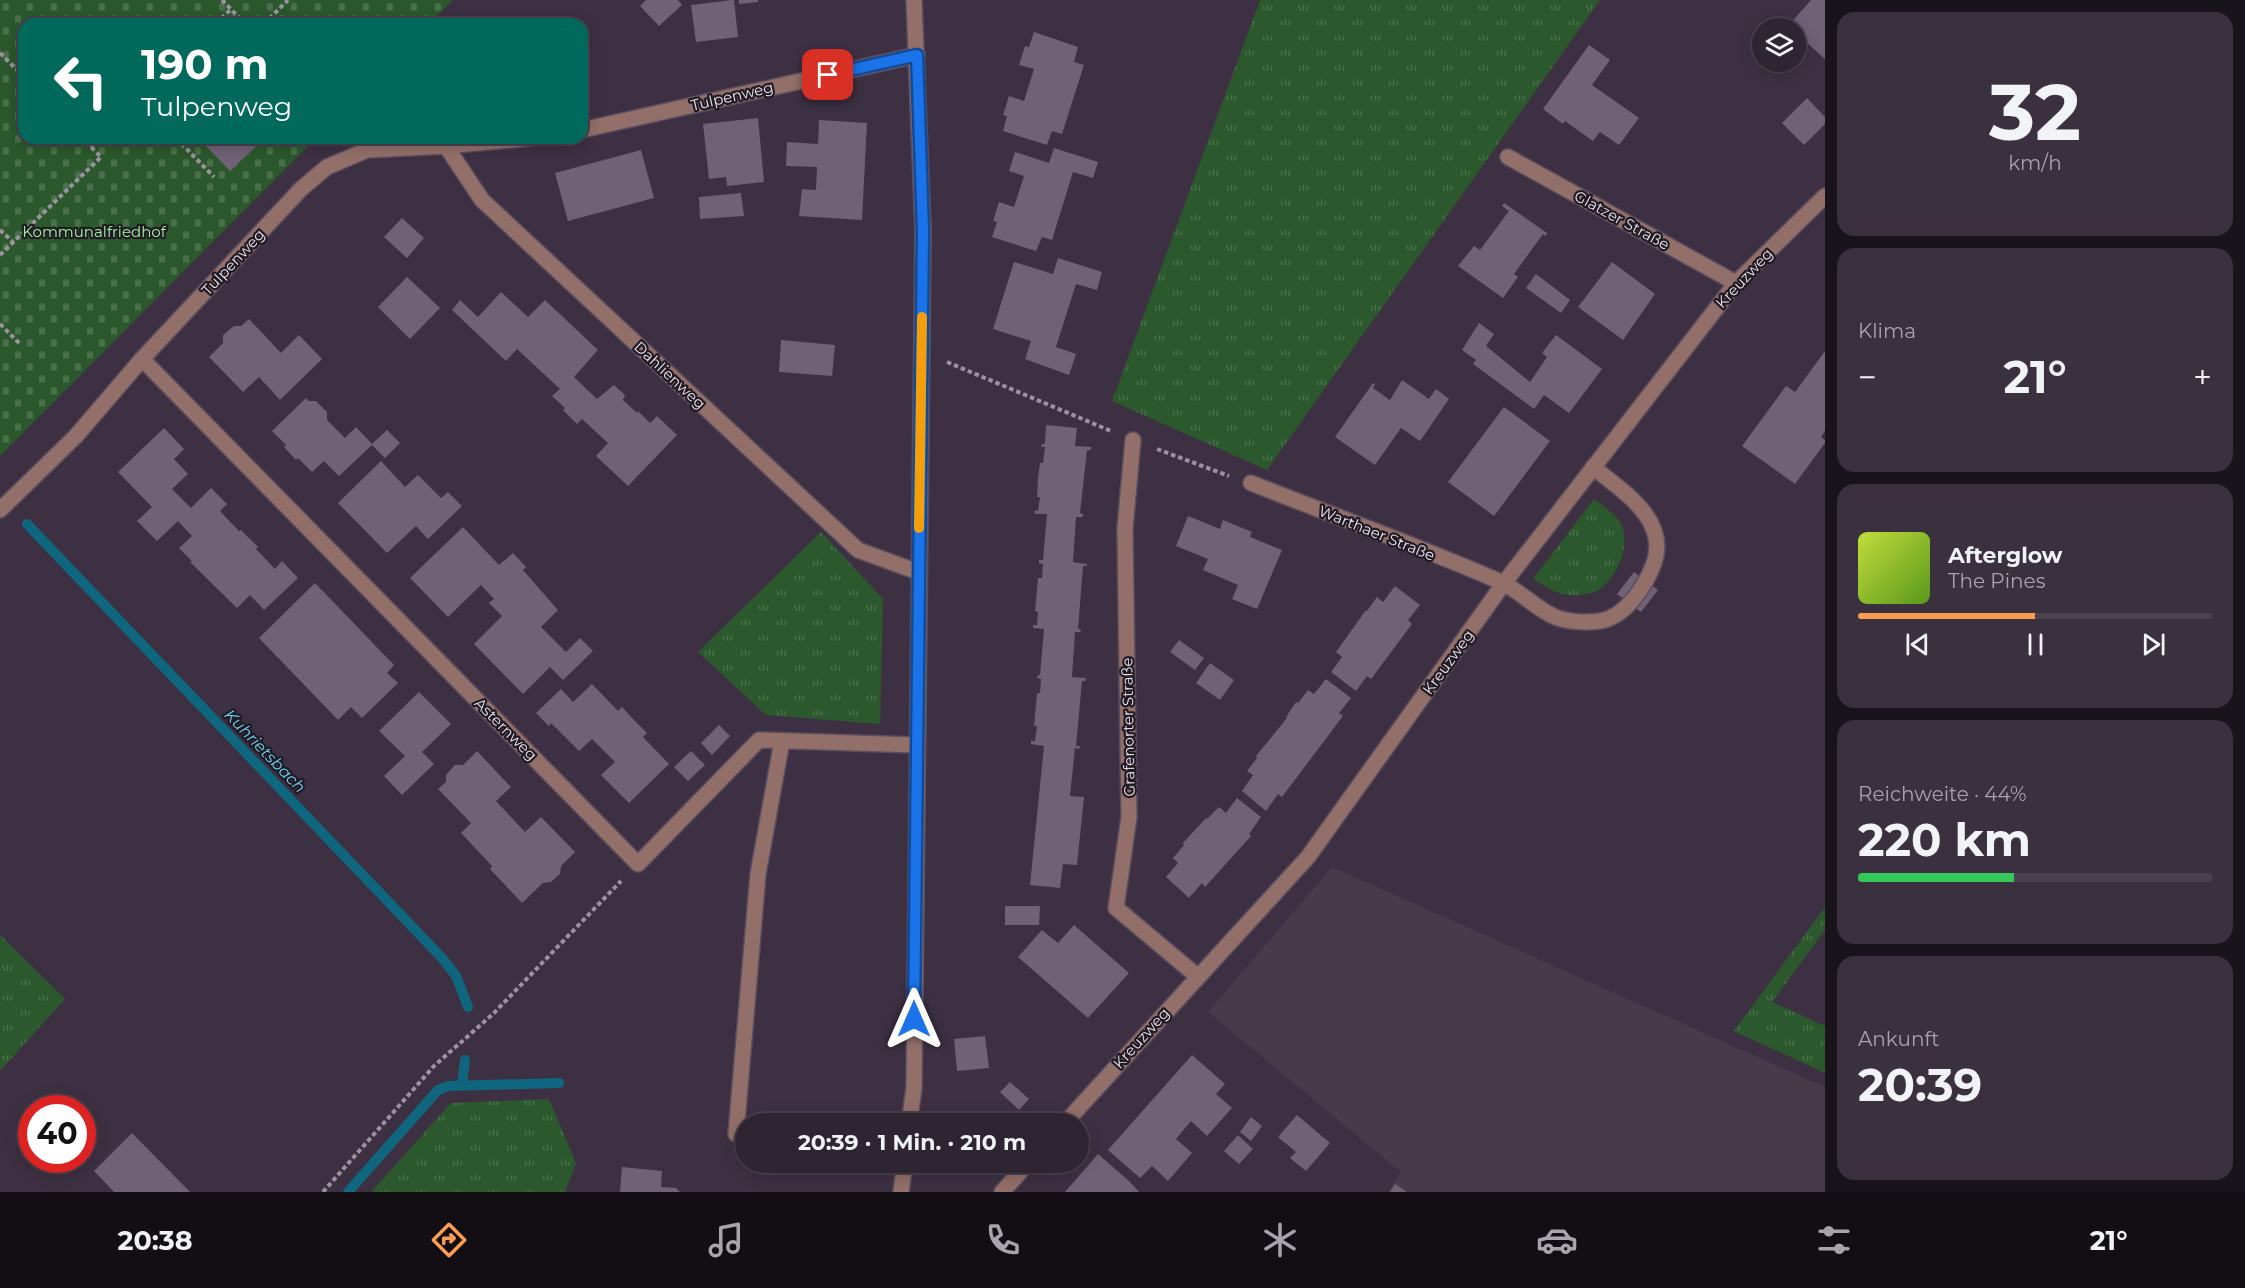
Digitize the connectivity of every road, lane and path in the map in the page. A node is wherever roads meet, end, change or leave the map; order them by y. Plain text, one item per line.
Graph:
1 (222, 0) edge
2 (288, 0) edge
3 (914, 0) edge
4 (231, 9) junction
5 (222, 18) edge
6 (239, 18) edge
7 (270, 18) edge
8 (0, 52) edge
9 (917, 55) junction
10 (18, 71) edge
11 (588, 129) edge
12 (88, 144) edge
13 (94, 144) edge
14 (182, 144) edge
15 (467, 144) edge
16 (446, 146) junction
17 (91, 147) junction
18 (1508, 157) dead end
19 (214, 177) dead end
20 (1825, 196) edge
21 (0, 230) edge
22 (12, 242) junction
23 (0, 255) edge
24 (1736, 283) junction
25 (0, 324) edge
26 (20, 344) dead end
27 (921, 351) junction
28 (142, 359) junction
29 (1133, 441) junction
30 (1593, 467) junction
31 (1251, 483) joint
32 (0, 510) edge
33 (918, 572) junction
34 (1504, 584) junction
35 (782, 741) junction
36 (916, 746) junction
37 (638, 864) junction
38 (1197, 976) junction
39 (738, 1113) edge
40 (911, 1113) edge
41 (1074, 1113) edge
42 (904, 1173) edge
43 (1019, 1173) edge
44 (323, 1192) edge
45 (901, 1192) edge
46 (1002, 1192) edge

1 - 4 path
2 - 7 path
3 - 9 street
4 - 5 path
4 - 6 path
8 - 10 path
9 - 11 street, Tulpenweg
9 - 27 street
12 - 17 path
13 - 17 path
14 - 19 path
15 - 16 street, Tulpenweg
16 - 28 street, Tulpenweg
16 - 33 street, Dahlienweg
17 - 22 path
18 - 24 street, Glatzer Straße
20 - 24 street, Kreuzweg
21 - 22 path
22 - 23 path
24 - 30 street, Kreuzweg
25 - 26 path
27 - 29 path
27 - 33 street
28 - 32 street, Tulpenweg
28 - 37 street, Asternweg
29 - 31 path
29 - 38 street, Grafenorter Straße
30 - 34 street, Kreuzweg
30 - 34 street, Warthaer Straße
31 - 34 street, Warthaer Straße
33 - 36 street
34 - 38 street, Kreuzweg
35 - 36 street
35 - 37 street
35 - 39 street
36 - 40 street
37 - 44 path
38 - 41 street, Kreuzweg
42 - 45 street
43 - 46 street

